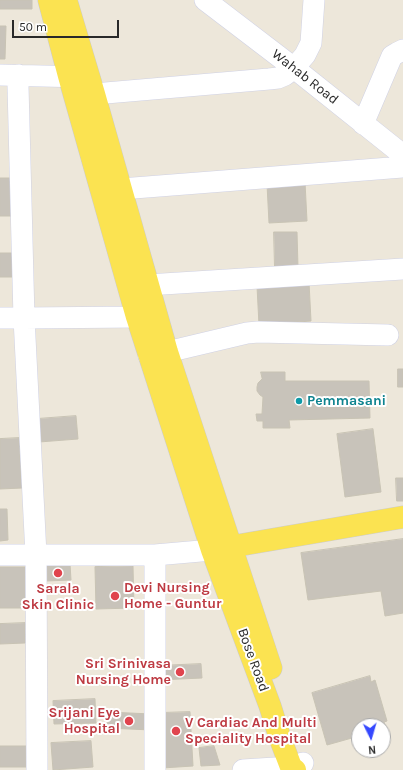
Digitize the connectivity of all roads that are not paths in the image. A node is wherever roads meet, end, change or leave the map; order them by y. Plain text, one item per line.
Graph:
1 (50, 0) edge
2 (66, 0) edge
3 (205, 0) edge
4 (314, 0) edge
5 (403, 50) edge
6 (294, 68) junction
7 (9, 75) edge
8 (82, 86) junction
9 (364, 124) junction
10 (403, 156) edge
11 (403, 167) edge
12 (121, 189) junction
13 (403, 269) edge
14 (147, 285) junction
15 (146, 315) junction
16 (0, 318) edge
17 (24, 318) junction
18 (388, 335) dead end
19 (158, 354) junction
20 (403, 517) edge
21 (222, 548) junction
22 (155, 554) junction
23 (0, 555) edge
24 (36, 555) junction
25 (298, 768) edge
26 (37, 770) edge
27 (155, 770) edge
28 (243, 770) edge

1 - 8 main road
2 - 8 main road
3 - 6 street, Wahab Road
4 - 6 street
5 - 9 street
6 - 8 street
6 - 9 street, Wahab Road
7 - 8 street
7 - 17 street
8 - 12 main road
8 - 15 main road
9 - 10 street, Wahab Road
11 - 12 street
12 - 14 main road
13 - 14 street
14 - 15 main road
15 - 17 street
15 - 19 main road, Bose Road
16 - 17 street
17 - 24 street
18 - 19 street
19 - 21 main road, Bose Road
20 - 21 main road
21 - 22 street
21 - 25 main road, Bose Road
22 - 24 street
22 - 27 street
23 - 24 street
24 - 26 street
25 - 28 street

